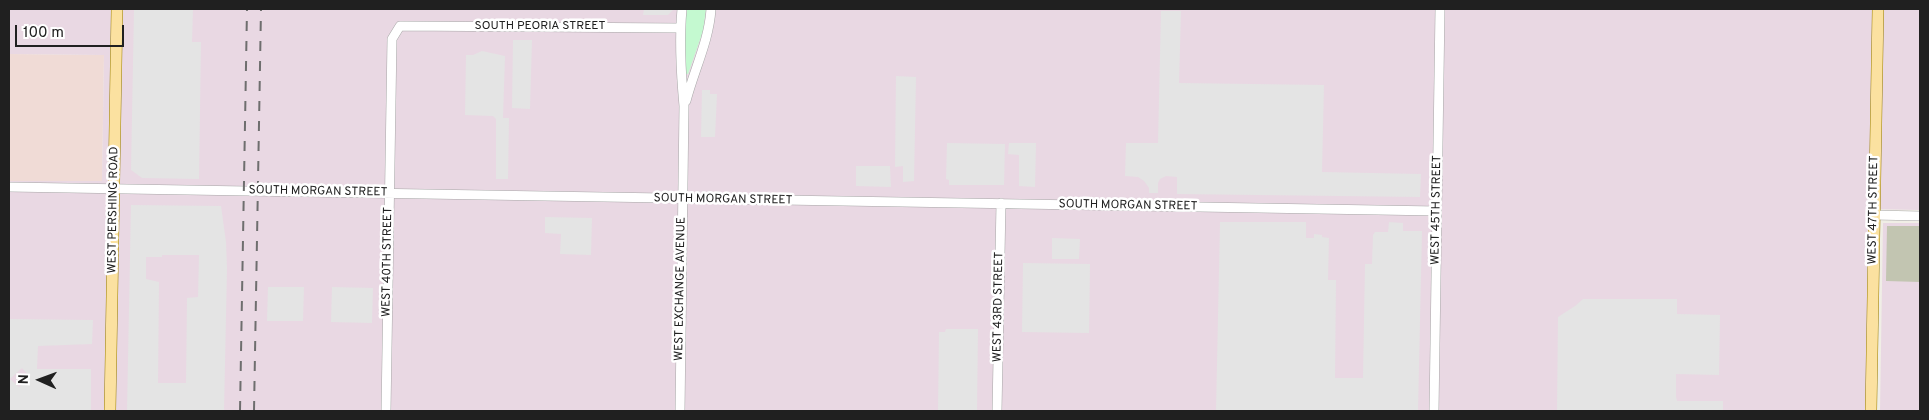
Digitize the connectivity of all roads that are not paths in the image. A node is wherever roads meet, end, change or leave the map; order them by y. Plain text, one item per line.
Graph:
1 (117, 9) edge
2 (682, 9) edge
3 (711, 9) edge
4 (1440, 9) edge
5 (1878, 9) edge
6 (400, 26) joint
7 (680, 28) junction
8 (684, 106) junction
9 (9, 187) edge
10 (114, 188) junction
11 (390, 194) junction
12 (683, 199) junction
13 (1001, 203) junction
14 (1437, 211) junction
15 (1874, 215) junction
16 (1920, 216) edge
17 (110, 411) edge
18 (386, 411) edge
19 (680, 411) edge
20 (997, 411) edge
21 (1434, 411) edge
22 (1871, 411) edge

1 - 10 main road, WEST PERSHING ROAD
2 - 7 street, WEST EXCHANGE AVENUE
3 - 8 street, WEST EXCHANGE AVENUE
4 - 14 street, WEST 45TH STREET
5 - 15 main road, WEST 47TH STREET
6 - 7 street, SOUTH PEORIA STREET
6 - 11 street, WEST 40TH STREET
7 - 8 street, WEST EXCHANGE AVENUE
8 - 12 street, WEST EXCHANGE AVENUE
9 - 10 street, SOUTH MORGAN STREET
10 - 11 street, SOUTH MORGAN STREET
10 - 17 main road, WEST PERSHING ROAD
11 - 12 street, SOUTH MORGAN STREET
11 - 18 street, WEST 40TH STREET
12 - 13 street, SOUTH MORGAN STREET
12 - 19 street, WEST EXCHANGE AVENUE
13 - 14 street, SOUTH MORGAN STREET
13 - 20 street, WEST 43RD STREET
14 - 21 street, WEST 45TH STREET
15 - 16 street
15 - 22 main road, WEST 47TH STREET

